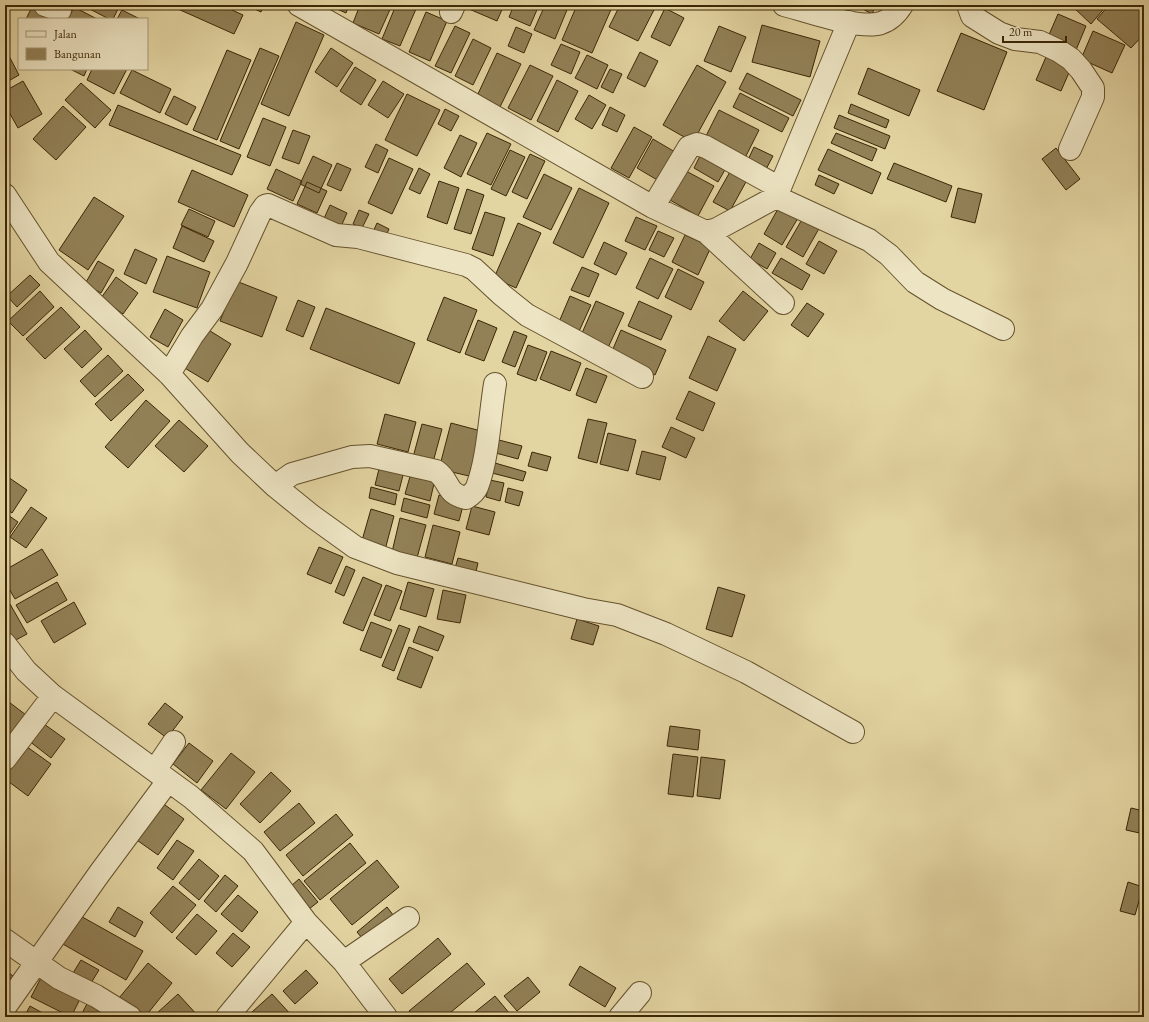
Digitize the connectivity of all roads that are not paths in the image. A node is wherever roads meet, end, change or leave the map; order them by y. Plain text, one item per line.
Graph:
1 (299, 5) edge
2 (784, 5) edge
3 (902, 5) edge
4 (968, 5) edge
5 (849, 22) junction
6 (1070, 149) dead end
7 (778, 193) junction
8 (5, 195) edge
9 (653, 207) junction
10 (706, 232) junction
11 (783, 303) dead end
12 (1003, 329) dead end
13 (169, 374) junction
14 (642, 377) dead end
15 (495, 384) dead end
16 (275, 486) junction
17 (7, 648) edge
18 (53, 696) junction
19 (853, 732) dead end
20 (174, 742) dead end
21 (5, 759) edge
22 (162, 776) junction
23 (408, 918) dead end
24 (306, 922) junction
25 (5, 940) edge
26 (36, 962) junction
27 (344, 962) junction
28 (640, 993) dead end
29 (5, 1007) edge
30 (130, 1017) edge
31 (227, 1017) edge
32 (386, 1017) edge
33 (620, 1017) edge

1 - 9 street
2 - 5 street
3 - 5 street
4 - 6 street
5 - 7 street
7 - 9 street
7 - 10 street
7 - 12 street
8 - 13 street
9 - 10 street
10 - 11 street
13 - 14 street
13 - 16 street
15 - 16 street
16 - 19 street
17 - 18 street
18 - 21 street
18 - 22 street
20 - 22 street
22 - 24 street
22 - 26 street
23 - 27 street
24 - 27 street
24 - 31 street
25 - 26 street
26 - 29 street
26 - 30 street
27 - 32 street
28 - 33 street

